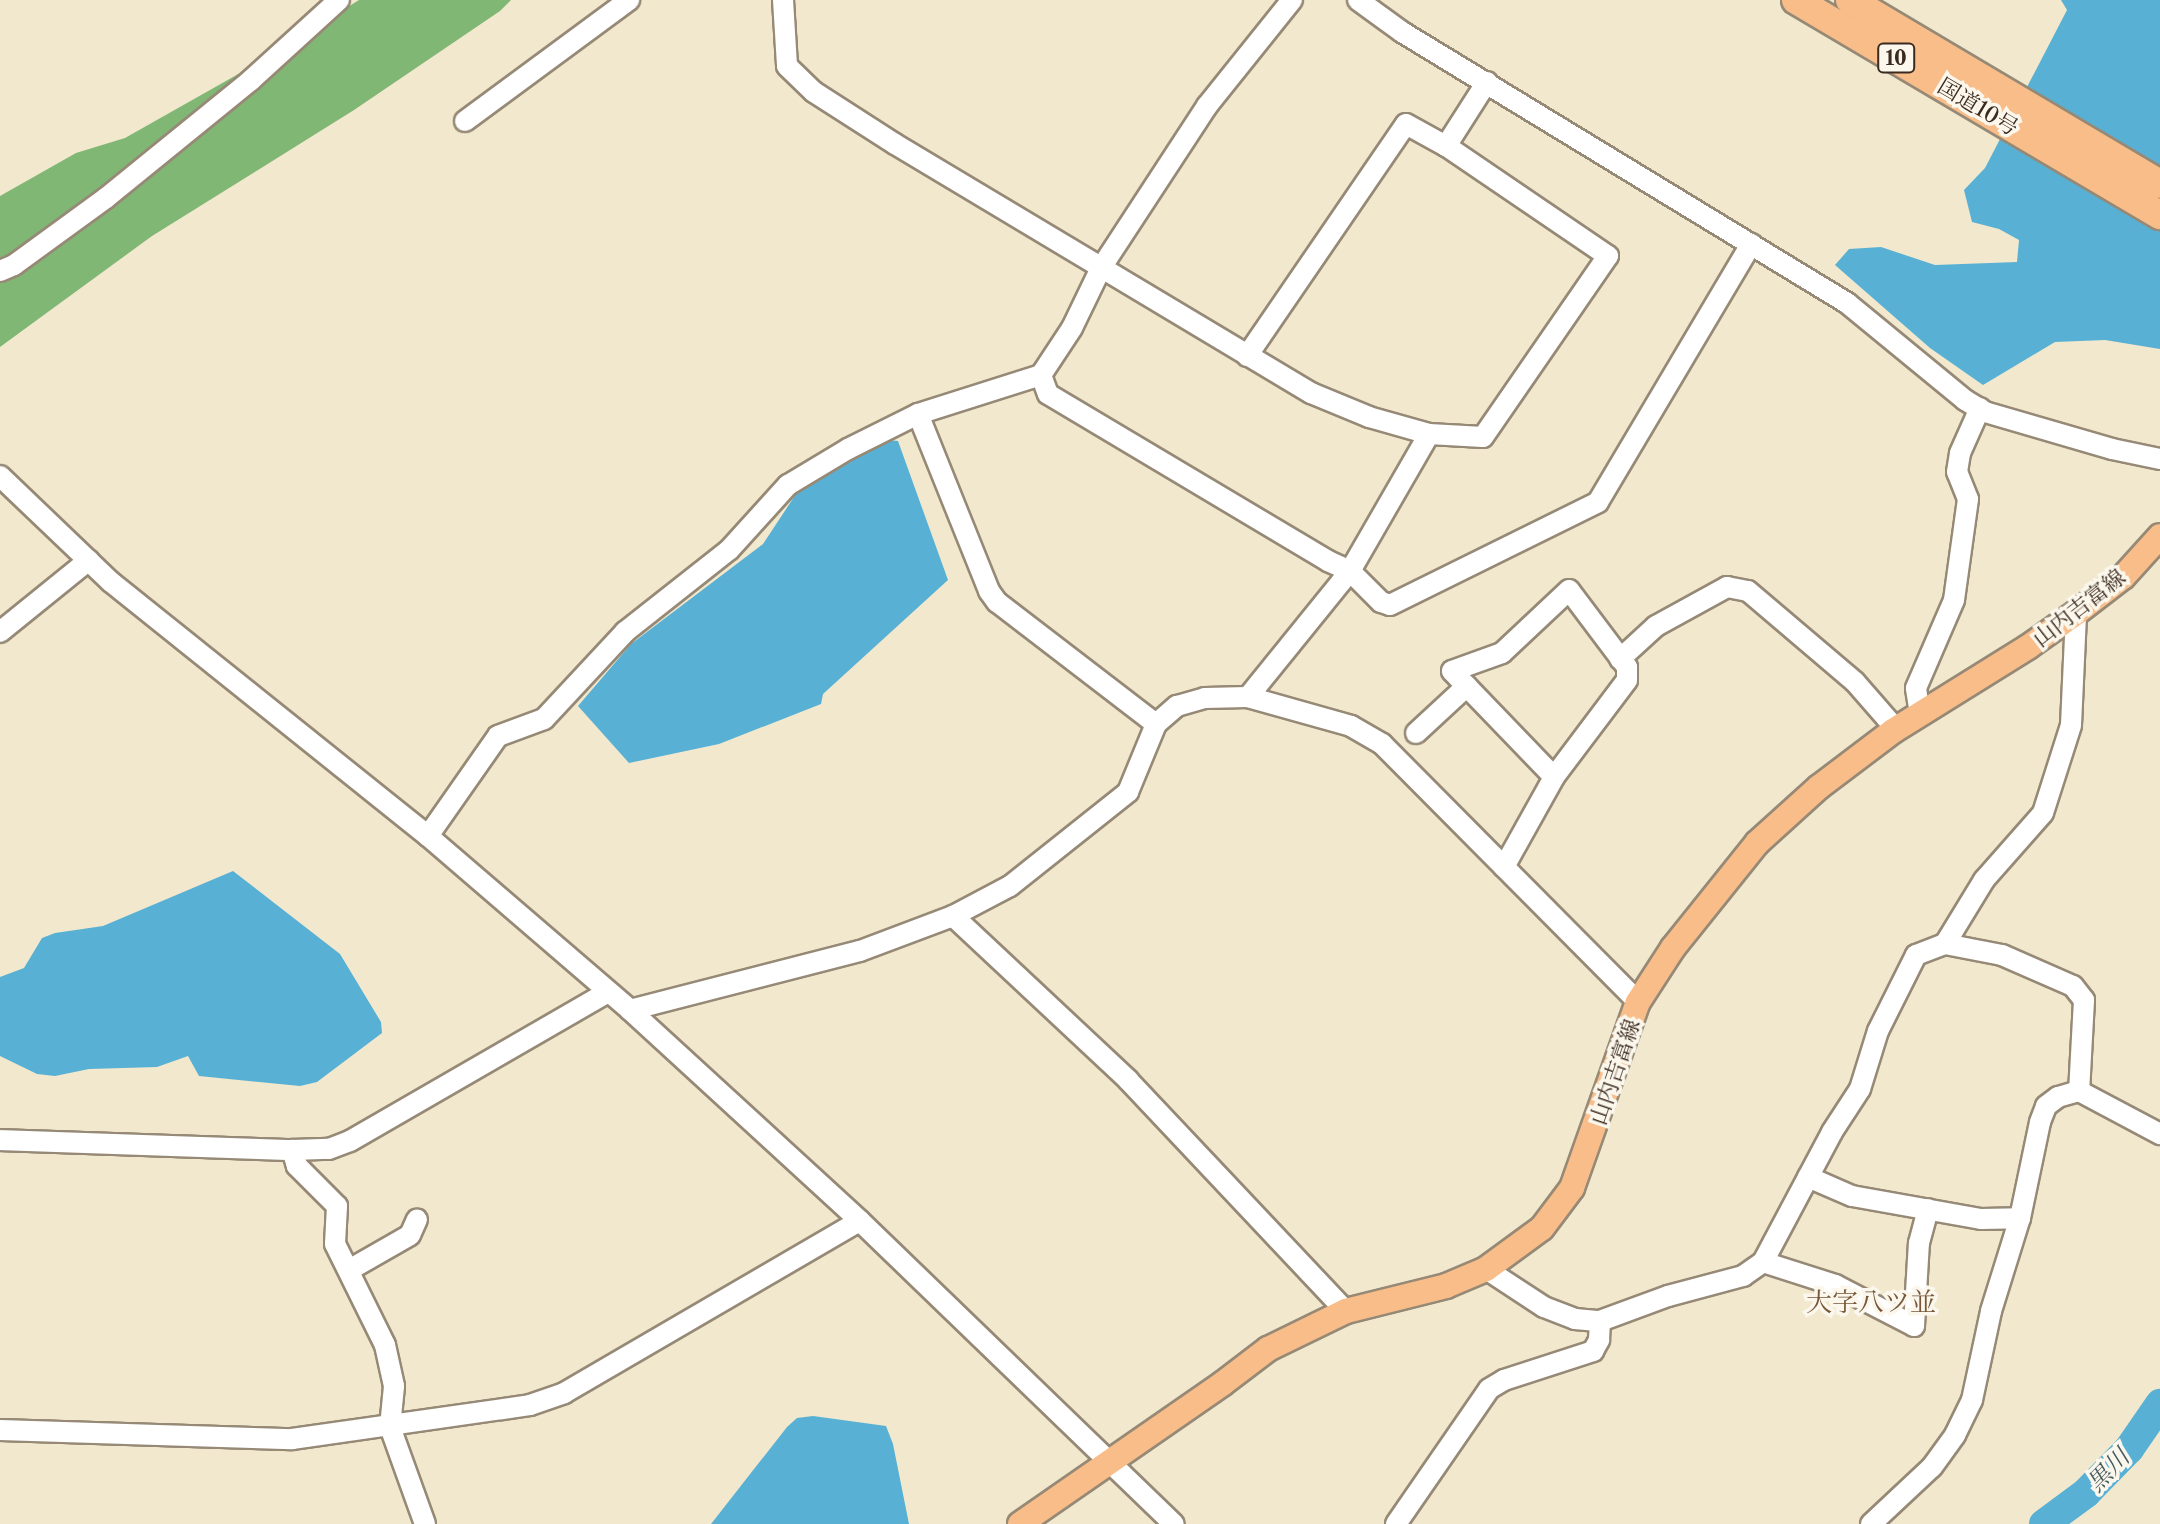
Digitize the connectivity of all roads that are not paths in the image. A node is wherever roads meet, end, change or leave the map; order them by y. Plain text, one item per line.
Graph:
1 (339, 0) edge
2 (629, 0) edge
3 (783, 0) edge
4 (1292, 0) edge
5 (1358, 0) edge
6 (1796, 0) edge
7 (1850, 0) edge
8 (1487, 82) junction
9 (465, 121) dead end
10 (1446, 146) junction
11 (2160, 184) edge
12 (2160, 215) edge
13 (1751, 244) junction
14 (1101, 268) junction
15 (0, 271) edge
16 (1247, 356) junction
17 (1041, 375) junction
18 (1980, 408) junction
19 (918, 414) junction
20 (1429, 434) junction
21 (2160, 459) edge
22 (0, 476) edge
23 (2160, 536) edge
24 (89, 560) junction
25 (1350, 571) junction
26 (2076, 613) junction
27 (0, 632) edge
28 (1620, 659) junction
29 (1467, 686) junction
30 (1248, 697) junction
31 (1920, 714) junction
32 (1156, 724) junction
33 (1896, 729) junction
34 (1416, 733) dead end
35 (1554, 777) junction
36 (428, 836) junction
37 (1504, 867) junction
38 (953, 916) junction
39 (1945, 944) junction
40 (608, 992) junction
41 (1638, 1002) junction
42 (630, 1010) junction
43 (2079, 1091) junction
44 (2160, 1134) edge
45 (0, 1140) edge
46 (292, 1150) junction
47 (1808, 1177) junction
48 (1928, 1209) junction
49 (2020, 1218) junction
50 (417, 1219) dead end
51 (860, 1221) junction
52 (1763, 1262) junction
53 (1486, 1269) junction
54 (349, 1270) junction
55 (1346, 1311) junction
56 (1600, 1321) junction
57 (390, 1427) junction
58 (0, 1430) edge
59 (1109, 1461) junction
60 (425, 1524) edge
61 (1020, 1524) edge
62 (1174, 1524) edge
63 (1396, 1524) edge
64 (1871, 1524) edge

1 - 15 street
2 - 9 street
3 - 14 street
4 - 14 street
5 - 8 street
6 - 12 highway, 国道10号 / 10
7 - 11 highway, 国道10号 / 10
8 - 10 street
8 - 13 street
10 - 16 street
10 - 20 street
13 - 18 street
13 - 25 street
14 - 16 street
14 - 17 street
16 - 20 street
17 - 19 street
17 - 25 street
18 - 21 street
18 - 31 street
19 - 32 street
19 - 36 street
20 - 25 street
22 - 24 street
23 - 26 main road, 山内吉富線
24 - 27 street
24 - 36 street
25 - 30 street
26 - 31 main road, 山内吉富線
26 - 39 street
28 - 29 street
28 - 33 street
28 - 35 street
29 - 34 street
29 - 35 street
30 - 32 street
30 - 37 street
31 - 33 main road, 山内吉富線
32 - 38 street
33 - 41 main road, 山内吉富線
35 - 37 street
36 - 40 street
37 - 41 street
38 - 42 street
38 - 55 street
39 - 43 street
39 - 47 street
40 - 42 street
40 - 46 street
41 - 53 main road, 山内吉富線
42 - 51 street
43 - 44 street
43 - 49 street
45 - 46 street
46 - 54 street
47 - 48 street
47 - 52 street
48 - 49 street
48 - 52 street
49 - 64 street
50 - 54 street
51 - 57 street
51 - 59 street
52 - 56 street
53 - 55 main road, 山内吉富線
53 - 56 street
54 - 57 street
55 - 59 main road, 山内吉富線
56 - 63 street
57 - 58 street
57 - 60 street
59 - 61 main road, 山内吉富線
59 - 62 street

